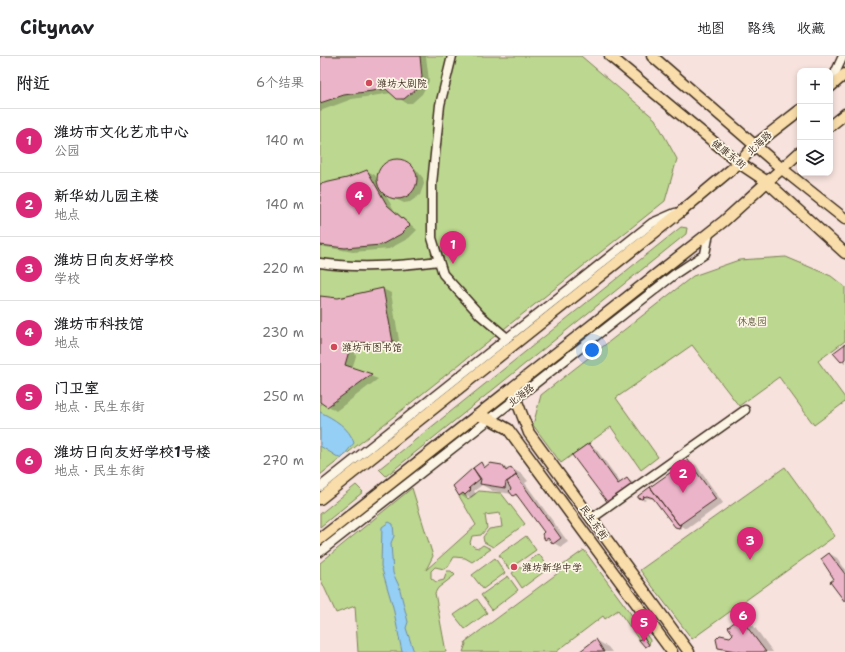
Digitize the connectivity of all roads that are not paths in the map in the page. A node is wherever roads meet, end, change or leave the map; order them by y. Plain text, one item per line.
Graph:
1 (452, 56) edge
2 (610, 56) edge
3 (652, 56) edge
4 (843, 56) edge
5 (845, 74) edge
6 (833, 79) edge
7 (833, 84) edge
8 (797, 112) edge
9 (845, 114) edge
10 (833, 124) edge
11 (755, 145) junction
12 (797, 155) edge
13 (739, 163) junction
14 (781, 168) junction
15 (766, 181) junction
16 (845, 219) edge
17 (709, 233) junction
18 (845, 253) edge
19 (439, 261) junction
20 (320, 263) edge
21 (668, 264) junction
22 (675, 274) junction
23 (542, 317) junction
24 (507, 338) junction
25 (515, 386) junction
26 (516, 399) junction
27 (745, 410) dead end
28 (477, 416) junction
29 (490, 419) junction
30 (320, 487) edge
31 (320, 499) edge
32 (592, 519) junction
33 (343, 528) junction
34 (320, 539) edge
35 (320, 552) edge
36 (672, 652) edge
37 (689, 652) edge

1 - 19 street
2 - 13 main road, 健康东街
3 - 11 main road
4 - 6 street
5 - 7 main road
8 - 11 main road, 北海路
9 - 10 main road
11 - 13 main road, 北海路
11 - 14 main road
12 - 14 main road, 北海路
13 - 15 main road, 健康东街
13 - 23 main road, 北海路
14 - 15 main road, 北海路
14 - 16 main road
15 - 17 main road, 北海路
15 - 18 main road, 健康东街
17 - 21 main road, 北海路
17 - 22 street, 北海路
19 - 20 street
19 - 24 street
21 - 22 street
21 - 25 main road, 北海路
22 - 26 street, 北海路
23 - 24 street, 北海路
23 - 31 main road, 北海路
24 - 30 street, 北海路
25 - 26 main road, 民生东街
25 - 28 main road, 北海路
26 - 29 street, 北海路
26 - 32 main road, 民生东街
27 - 32 street
28 - 29 main road, 民生东街
28 - 33 main road, 北海路
29 - 33 street, 北海路
29 - 36 main road, 民生东街
32 - 37 main road, 民生东街
33 - 34 main road, 北海路
33 - 35 street, 北海路

